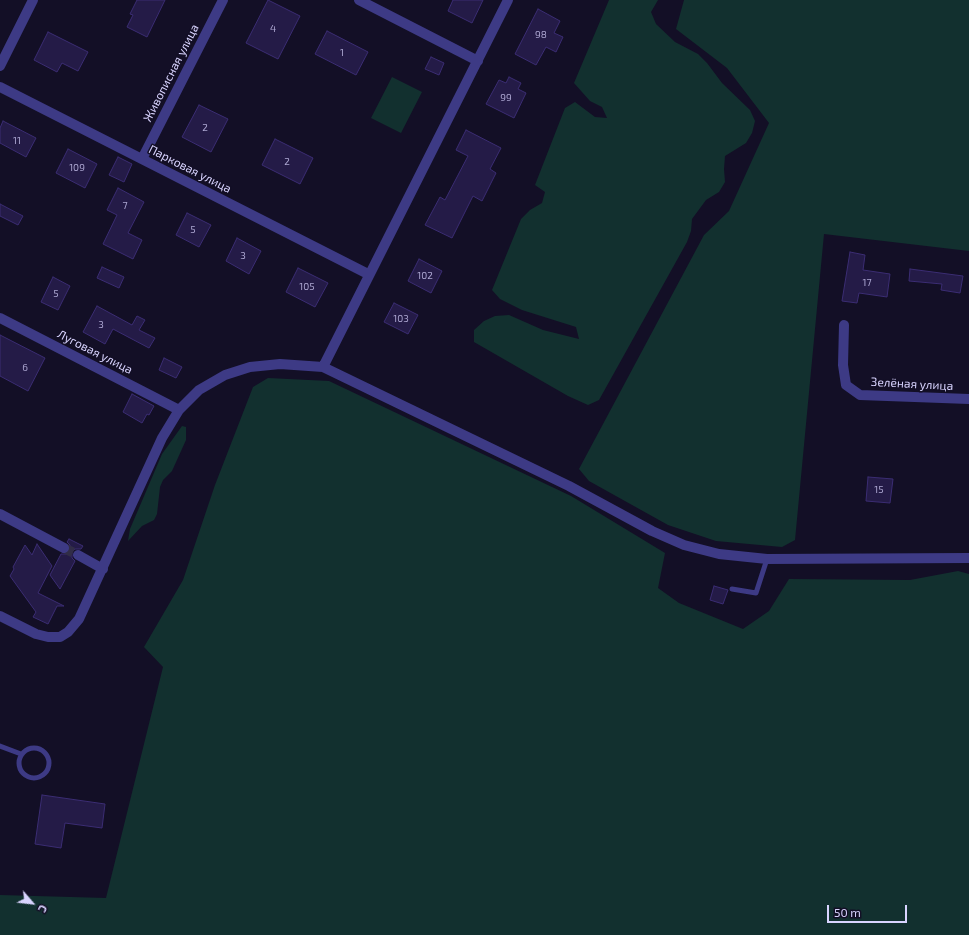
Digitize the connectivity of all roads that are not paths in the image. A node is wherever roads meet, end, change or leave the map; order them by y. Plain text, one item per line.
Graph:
1 (33, 0) edge
2 (223, 0) edge
3 (359, 0) edge
4 (508, 0) edge
5 (478, 61) junction
6 (0, 66) edge
7 (0, 87) edge
8 (142, 159) junction
9 (368, 274) junction
10 (0, 318) edge
11 (844, 325) dead end
12 (323, 367) junction
13 (969, 399) edge
14 (179, 410) junction
15 (0, 514) edge
16 (64, 548) tunnel mouth
17 (78, 555) tunnel mouth
18 (969, 558) edge
19 (767, 559) junction
20 (103, 569) junction
21 (732, 589) dead end
22 (0, 616) edge
23 (0, 746) edge
24 (21, 754) junction

1 - 6 street
2 - 8 street, Живописная улица
3 - 5 street
4 - 5 street
5 - 9 street
7 - 8 street, Парковая улица
8 - 9 street, Парковая улица
9 - 12 street
10 - 14 street, Луговая улица
11 - 13 street, Зелёная улица
12 - 14 street
12 - 19 street
14 - 20 street
15 - 16 street
17 - 20 street
18 - 19 street
19 - 21 lane
20 - 22 street
23 - 24 lane
24 - 24 lane

